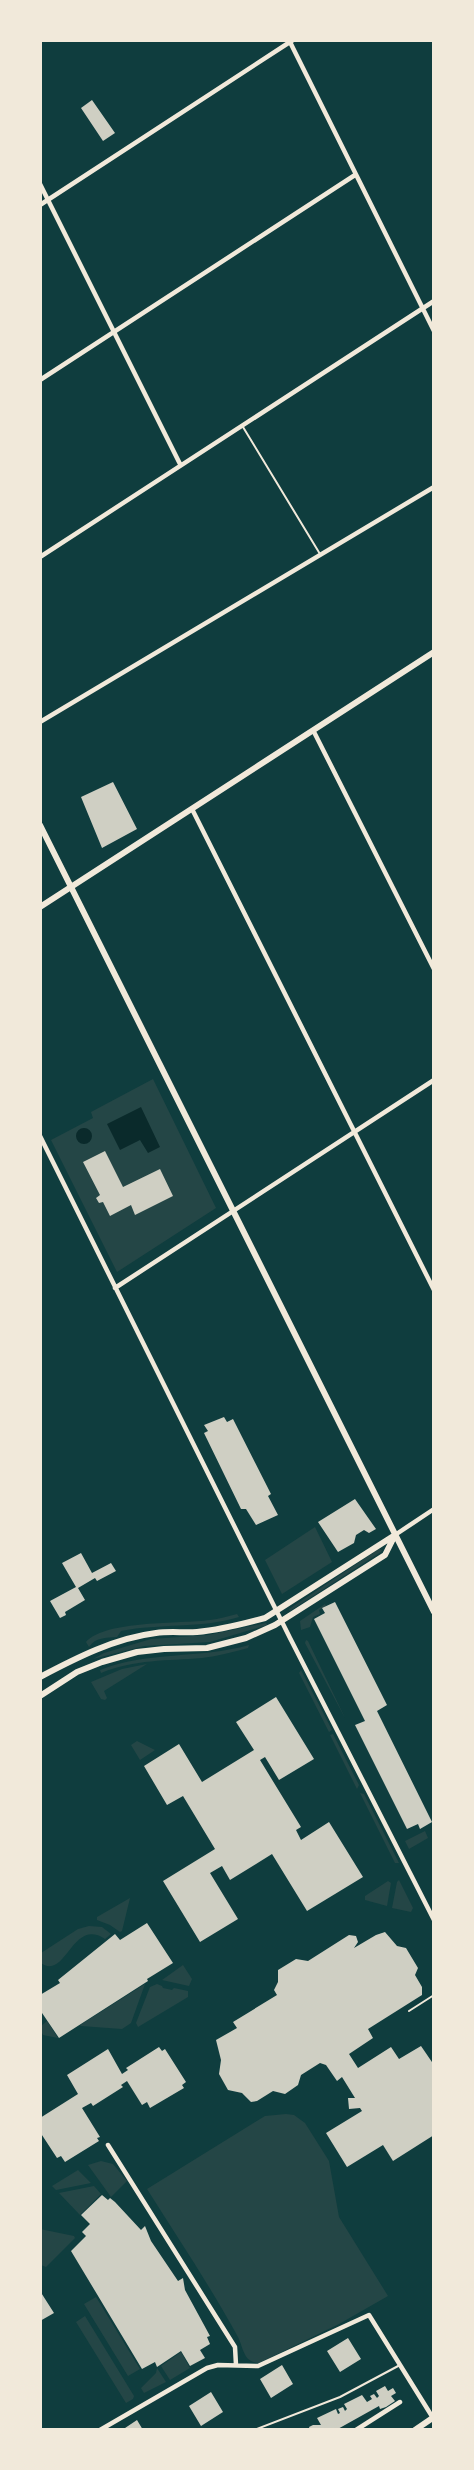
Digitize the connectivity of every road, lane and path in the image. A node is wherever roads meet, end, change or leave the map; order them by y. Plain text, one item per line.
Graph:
1 (291, 41) edge
2 (355, 175) junction
3 (40, 184) edge
4 (48, 200) junction
5 (40, 206) edge
6 (434, 301) edge
7 (422, 307) junction
8 (434, 331) edge
9 (114, 333) junction
10 (40, 380) edge
11 (241, 425) junction
12 (180, 464) junction
13 (434, 487) edge
14 (320, 554) junction
15 (40, 557) edge
16 (434, 652) edge
17 (40, 722) edge
18 (314, 730) junction
19 (192, 809) junction
20 (40, 825) edge
21 (72, 887) junction
22 (40, 908) edge
23 (434, 969) edge
24 (434, 1080) edge
25 (354, 1131) junction
26 (40, 1136) edge
27 (233, 1211) junction
28 (116, 1288) junction
29 (434, 1290) edge
30 (434, 1509) edge
31 (395, 1534) junction
32 (276, 1611) junction
33 (434, 1612) edge
34 (282, 1622) junction
35 (40, 1677) edge
36 (40, 1696) edge
37 (434, 1920) edge
38 (434, 1995) edge
39 (409, 2011) dead end
40 (108, 2145) dead end
41 (236, 2365) junction
42 (400, 2365) junction
43 (400, 2402) dead end
44 (433, 2417) edge
45 (100, 2430) edge
46 (254, 2430) edge
47 (356, 2430) edge
48 (415, 2430) edge

1 - 2 street
1 - 4 street
2 - 7 street
2 - 9 street
3 - 4 street
4 - 5 street
4 - 9 street
6 - 7 street
7 - 8 street
7 - 11 street
9 - 10 street
9 - 12 street
11 - 12 street
11 - 14 lane
12 - 15 street
13 - 14 street
14 - 17 street
16 - 18 street
18 - 19 street
18 - 23 street
19 - 21 street
19 - 25 street
20 - 21 street
21 - 22 street
21 - 27 street
24 - 25 street
25 - 27 street
25 - 29 street
26 - 28 street
27 - 28 street
27 - 31 street
28 - 32 street
30 - 31 street
31 - 32 street
31 - 33 street
31 - 34 street
32 - 34 street
32 - 35 street
34 - 36 street
34 - 37 street
38 - 39 lane
40 - 41 street
41 - 42 street
41 - 45 street
42 - 44 street
42 - 46 lane
43 - 47 street
44 - 48 street

